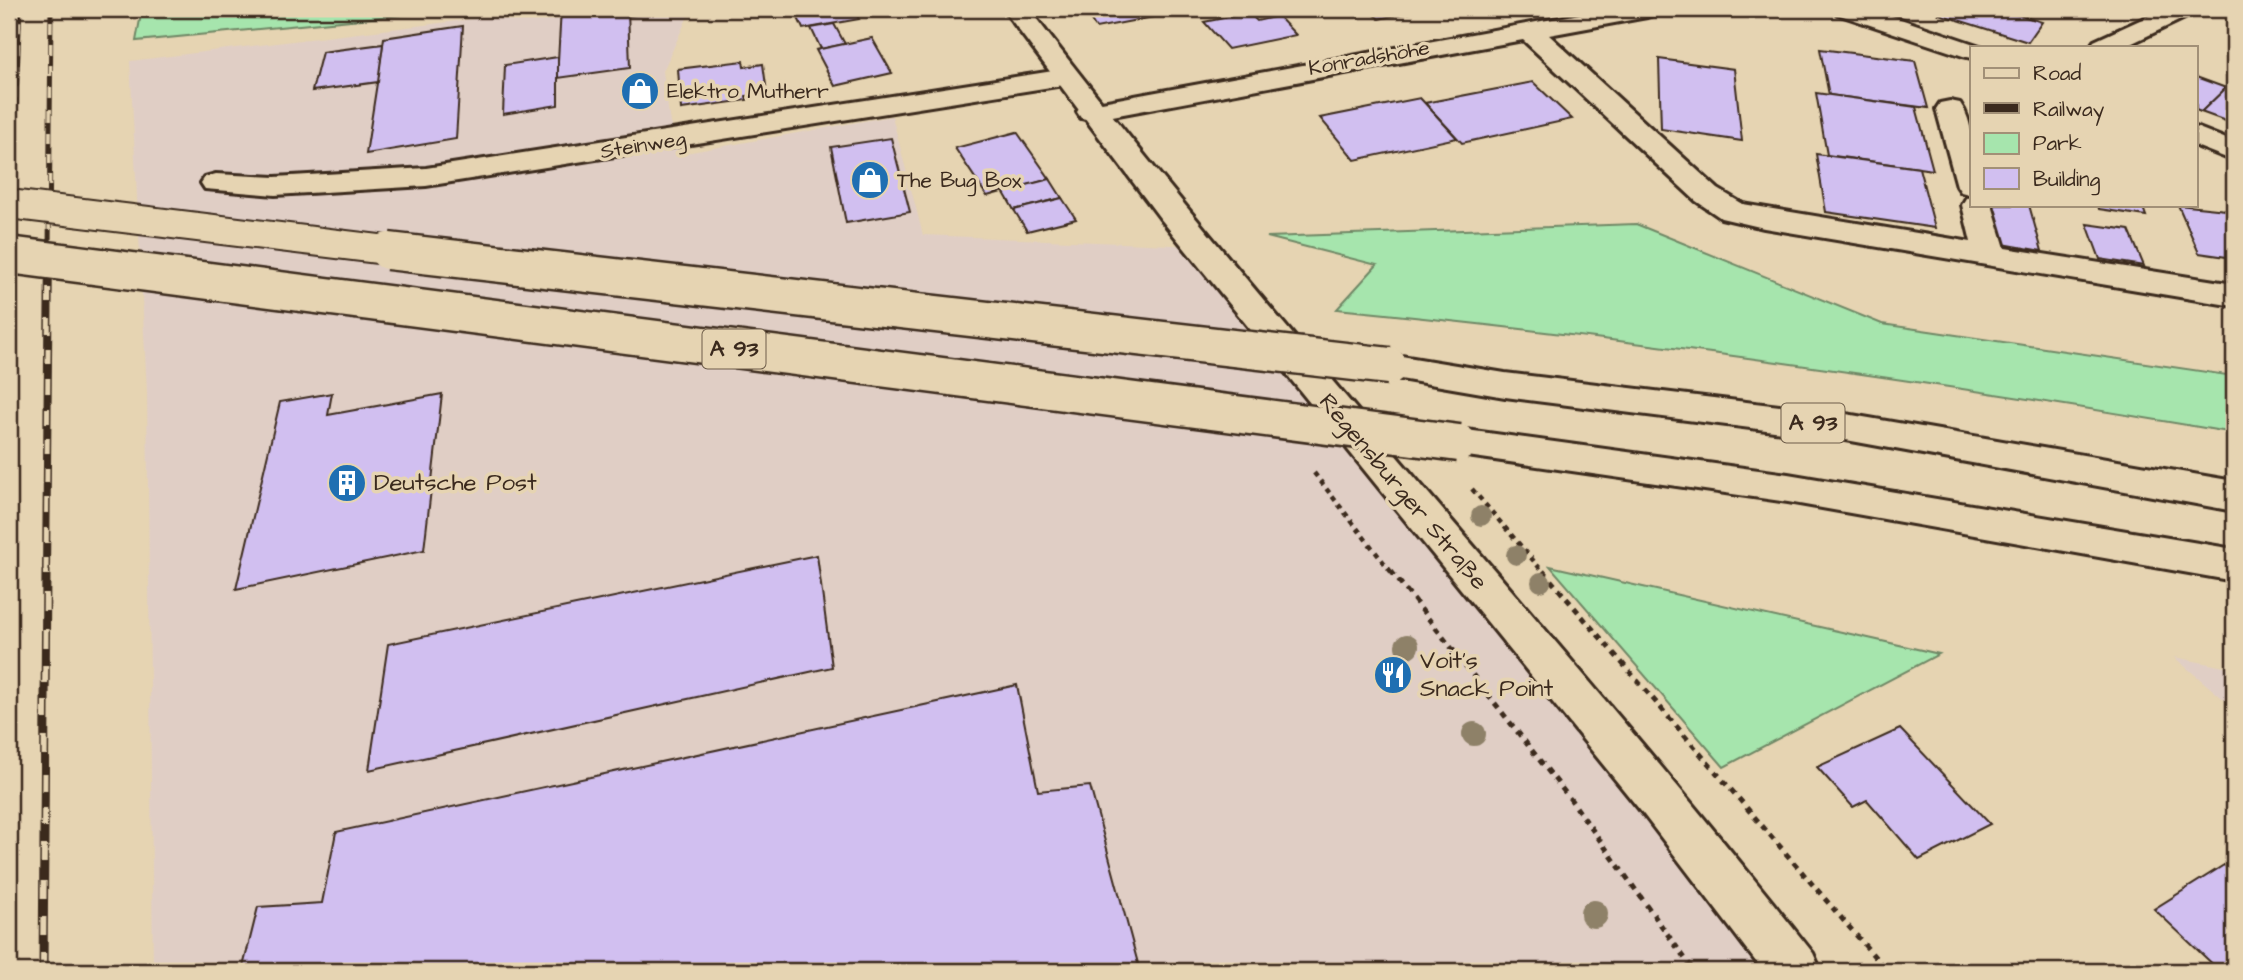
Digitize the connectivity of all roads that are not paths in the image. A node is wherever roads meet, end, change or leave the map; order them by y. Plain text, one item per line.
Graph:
1 (1016, 9) edge
2 (1647, 9) edge
3 (1846, 9) edge
4 (2184, 9) edge
5 (1528, 30) junction
6 (2105, 46) edge
7 (1970, 49) edge
8 (1079, 94) junction
9 (1950, 109) dead end
10 (2198, 137) edge
11 (2234, 152) edge
12 (1970, 179) edge
13 (216, 183) dead end
14 (9, 204) edge
15 (1977, 206) edge
16 (9, 255) edge
17 (1991, 256) junction
18 (2234, 295) edge
19 (2234, 496) edge
20 (2234, 565) edge
21 (1796, 971) edge

1 - 8 main road, Regensburger Straße
2 - 5 main road, Konradshöhe
3 - 7 main road
4 - 6 main road
5 - 8 main road, Konradshöhe
5 - 17 main road
8 - 13 main road, Steinweg
8 - 21 main road, Regensburger Straße
9 - 12 main road
10 - 11 main road
14 - 19 main road, A 93, bridge
15 - 17 main road
16 - 20 main road, A 93, bridge
17 - 18 main road

